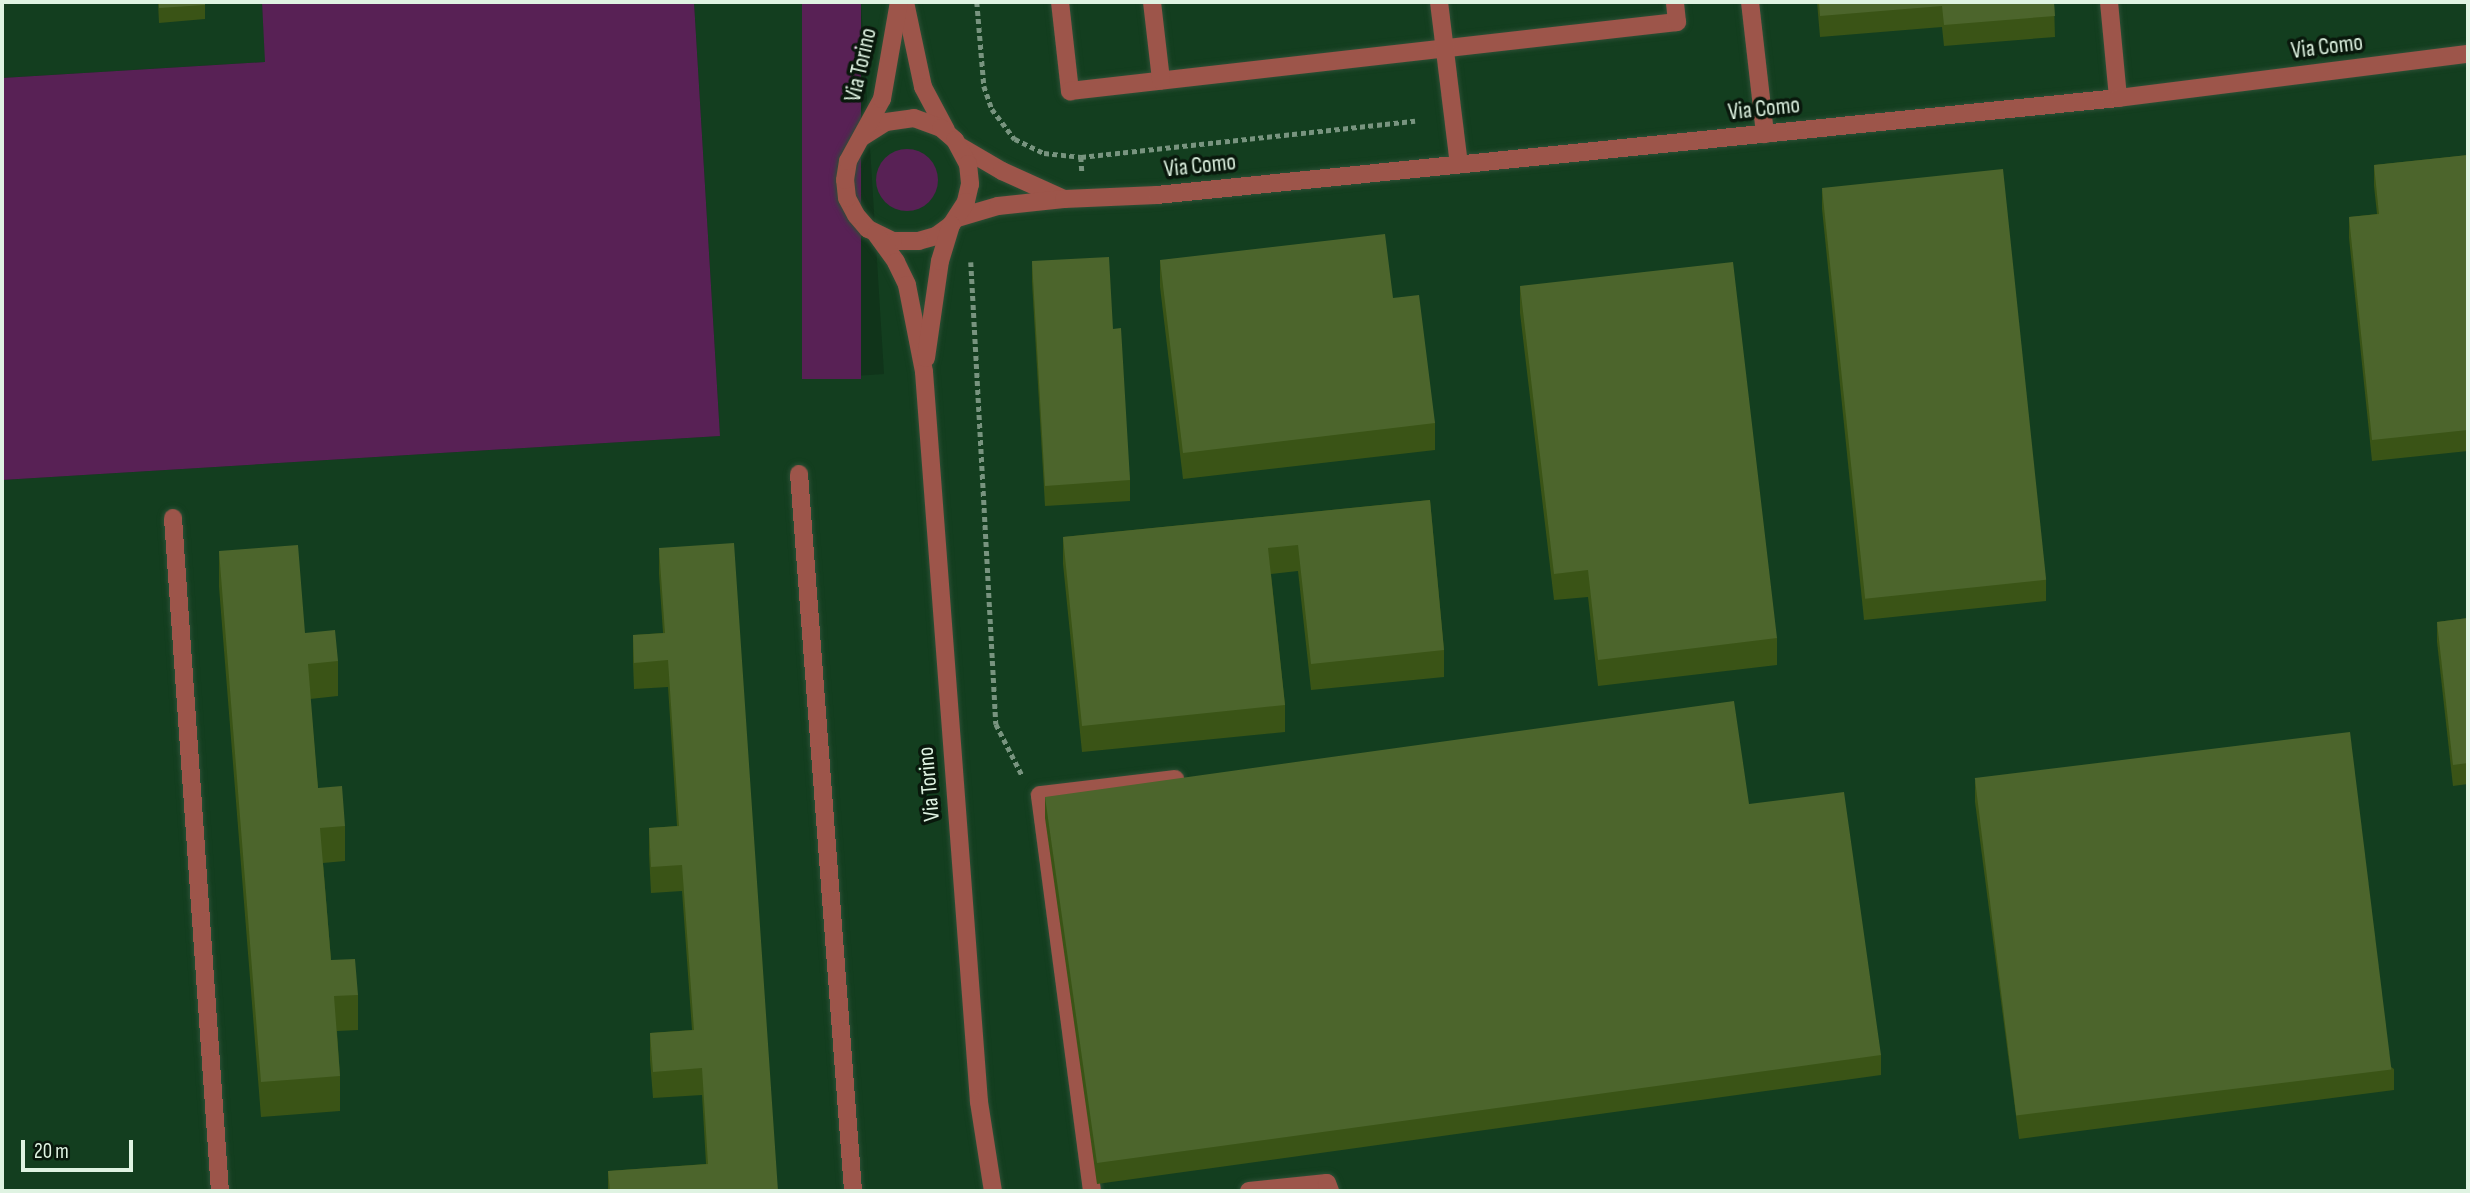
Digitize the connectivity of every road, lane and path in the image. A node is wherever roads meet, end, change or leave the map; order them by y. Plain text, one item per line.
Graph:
1 (899, 2) edge
2 (905, 2) edge
3 (977, 2) edge
4 (1060, 2) edge
5 (1152, 2) edge
6 (1439, 2) edge
7 (1675, 2) edge
8 (1750, 2) edge
9 (2109, 2) edge
10 (1444, 49) junction
11 (2468, 54) edge
12 (1161, 80) junction
13 (2118, 98) junction
14 (1415, 121) dead end
15 (948, 133) junction
16 (1765, 134) junction
17 (862, 137) junction
18 (961, 147) junction
19 (1459, 164) junction
20 (1064, 199) junction
21 (954, 222) junction
22 (876, 234) junction
23 (971, 264) dead end
24 (924, 372) junction
25 (799, 474) dead end
26 (986, 511) dead end
27 (173, 518) dead end
28 (1188, 778) edge
29 (220, 1191) edge
30 (853, 1191) edge
31 (993, 1191) edge
32 (1092, 1191) edge
33 (1249, 1191) edge
34 (1330, 1191) edge

1 - 17 street, Via Torino
2 - 15 street, Via Torino
3 - 14 path
4 - 12 street
5 - 12 street
6 - 10 street
7 - 10 street
8 - 16 street
9 - 13 street
10 - 12 street
10 - 19 street
11 - 13 street, Via Como
13 - 16 street, Via Como
15 - 17 street, Via Torino
15 - 18 street, Via Torino
16 - 19 street, Via Como
17 - 22 street, Via Torino
18 - 20 street, Via Como
18 - 21 street, Via Torino
19 - 20 street, Via Como
20 - 21 street, Via Como
21 - 22 street
21 - 24 street, Via Torino
22 - 24 street, Via Torino
23 - 26 path
24 - 31 street, Via Torino
25 - 30 street
27 - 29 street
28 - 32 street
33 - 34 street

